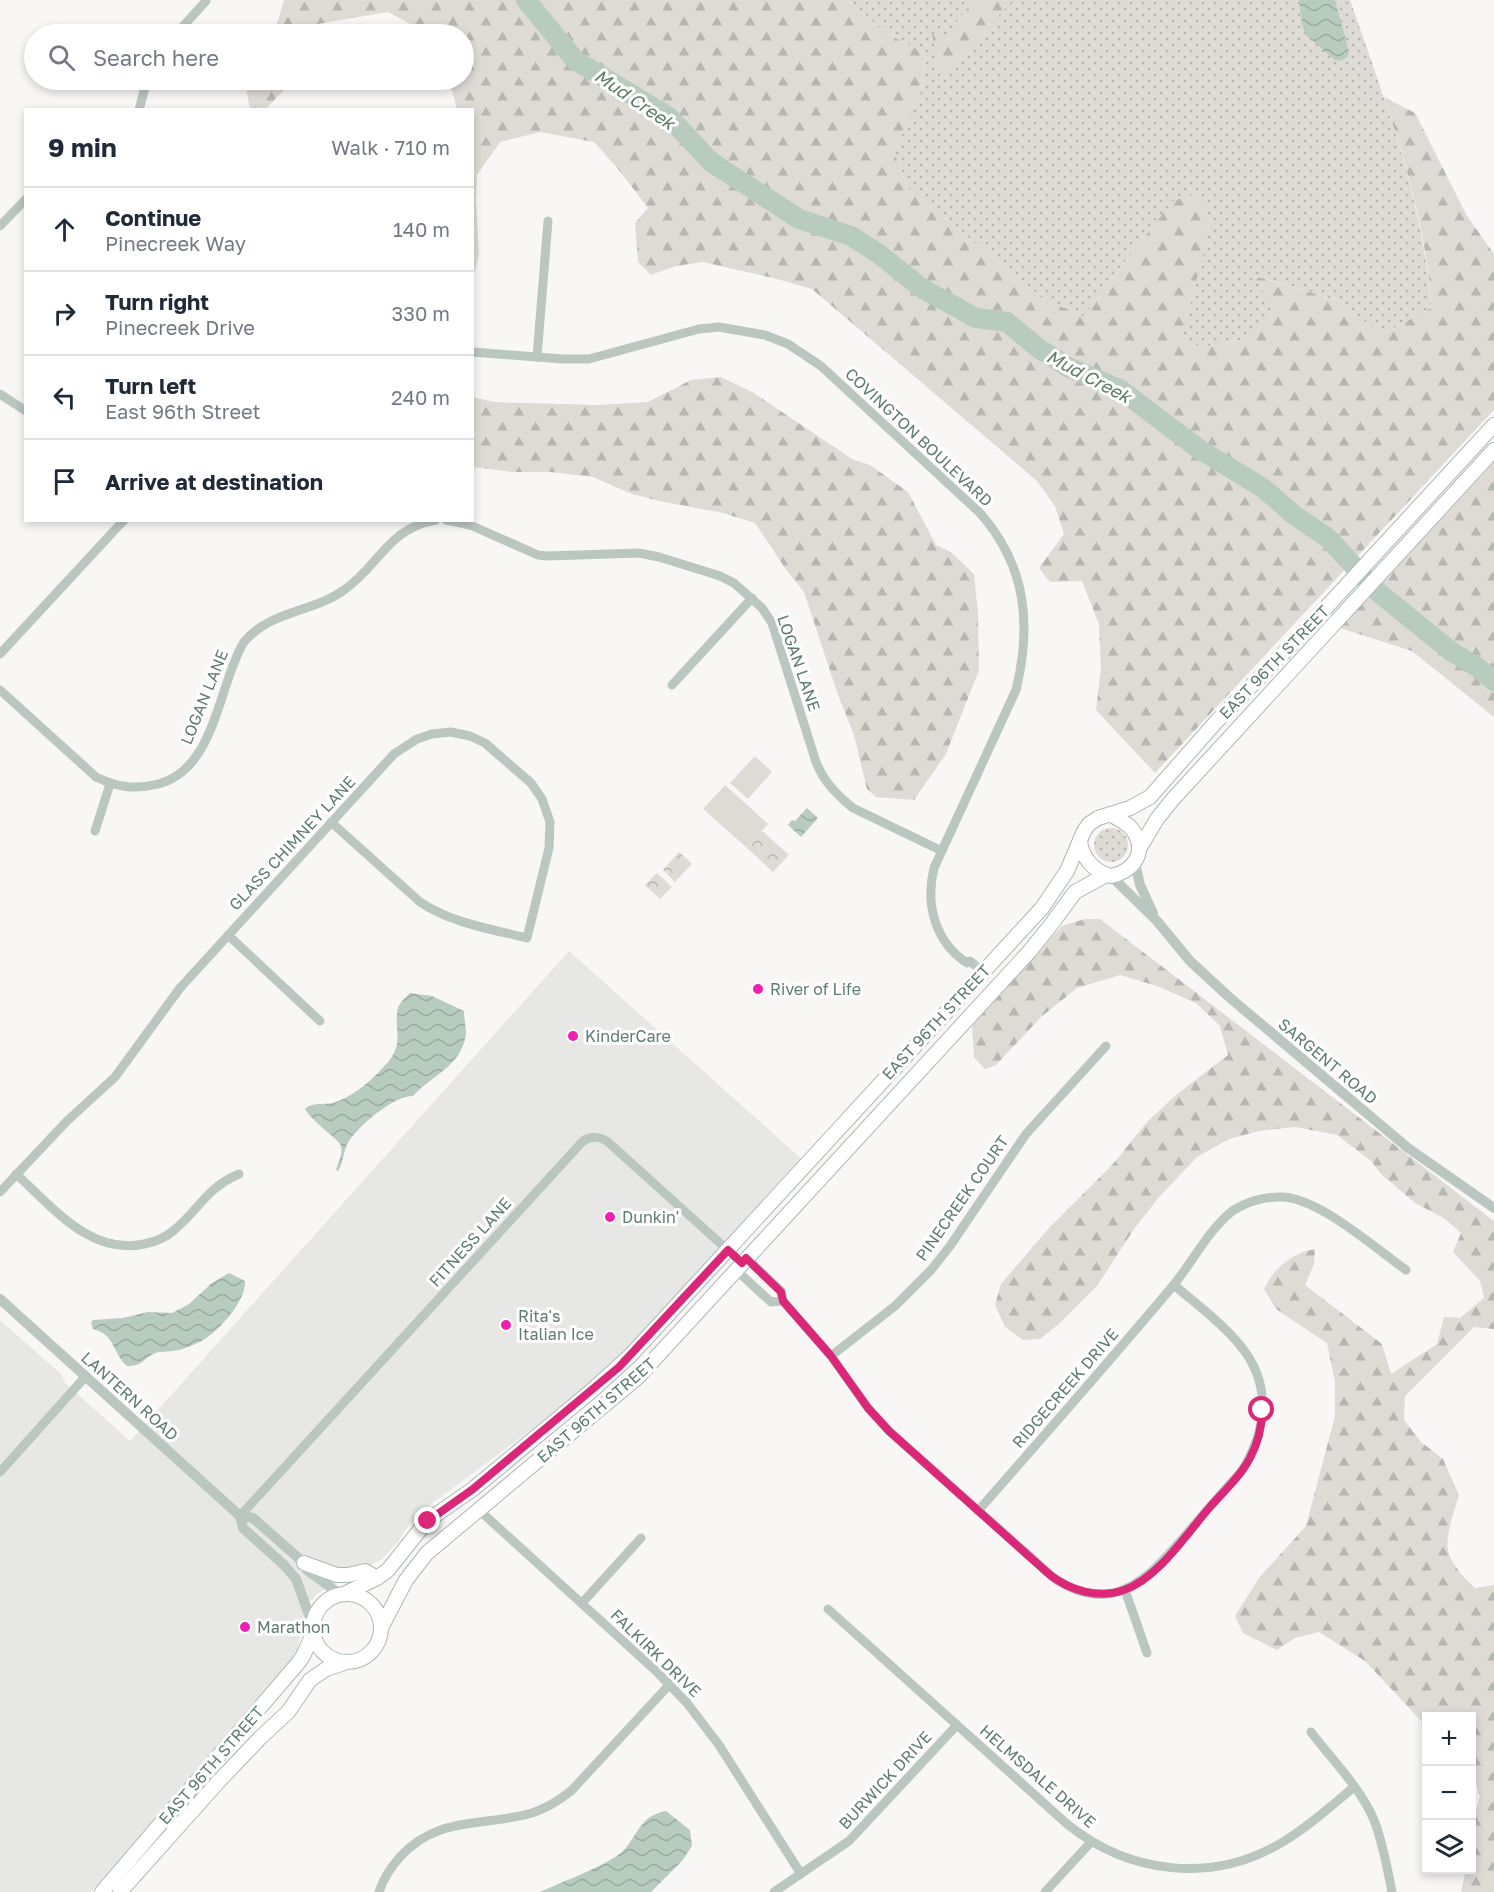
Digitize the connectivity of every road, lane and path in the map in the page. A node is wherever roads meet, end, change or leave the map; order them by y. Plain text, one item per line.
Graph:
1 (206, 1) edge
2 (185, 24) edge
3 (144, 90) edge
4 (140, 108) edge
5 (24, 201) edge
6 (548, 221) dead end
7 (0, 226) edge
8 (474, 351) edge
9 (537, 357) junction
10 (0, 394) edge
11 (24, 410) edge
12 (1494, 425) edge
13 (1494, 450) edge
14 (122, 522) edge
15 (429, 522) edge
16 (456, 522) edge
17 (752, 598) junction
18 (0, 654) edge
19 (672, 685) dead end
20 (0, 690) edge
21 (110, 784) junction
22 (1110, 814) junction
23 (332, 822) junction
24 (94, 831) dead end
25 (1080, 840) junction
26 (1139, 849) junction
27 (942, 851) junction
28 (1135, 863) junction
29 (1108, 875) junction
30 (1157, 921) junction
31 (228, 935) junction
32 (967, 963) junction
33 (983, 972) junction
34 (970, 986) junction
35 (320, 1021) dead end
36 (1106, 1046) dead end
37 (934, 1056) junction
38 (16, 1174) junction
39 (239, 1174) dead end
40 (0, 1192) edge
41 (1494, 1209) edge
42 (728, 1250) junction
43 (741, 1263) junction
44 (1406, 1270) dead end
45 (1174, 1285) junction
46 (0, 1299) edge
47 (783, 1301) junction
48 (831, 1356) junction
49 (86, 1376) junction
50 (0, 1472) edge
51 (479, 1510) junction
52 (978, 1511) junction
53 (240, 1516) junction
54 (641, 1538) dead end
55 (304, 1563) junction
56 (377, 1578) junction
57 (1125, 1590) junction
58 (342, 1594) junction
59 (582, 1603) junction
60 (828, 1609) dead end
61 (312, 1628) junction
62 (381, 1628) junction
63 (1147, 1653) dead end
64 (344, 1663) junction
65 (670, 1684) junction
66 (957, 1725) junction
67 (1311, 1732) dead end
68 (1354, 1787) junction
69 (1090, 1842) junction
70 (801, 1874) junction
71 (102, 1892) edge
72 (120, 1892) edge
73 (379, 1892) edge
74 (774, 1892) edge
75 (1045, 1892) edge
76 (1392, 1892) edge

1 - 2 street
3 - 4 street
5 - 7 street
6 - 9 street
8 - 9 street, COVINGTON BOULEVARD
9 - 27 street, COVINGTON BOULEVARD
10 - 11 street
12 - 22 main road, EAST 96TH STREET
13 - 26 main road, EAST 96TH STREET
14 - 18 street
15 - 21 street, LOGAN LANE
16 - 17 street, LOGAN LANE
17 - 19 street
17 - 27 street, LOGAN LANE
20 - 21 street, LOGAN LANE
21 - 24 street
22 - 25 main road, EAST 96TH STREET
22 - 26 main road
23 - 23 street, GLASS CHIMNEY LANE
23 - 31 street, GLASS CHIMNEY LANE
25 - 29 main road
25 - 33 main road, EAST 96TH STREET
26 - 28 main road
27 - 32 street, COVINGTON BOULEVARD
28 - 29 main road, EAST 96TH STREET
28 - 30 street, SARGENT ROAD
29 - 30 street, SARGENT ROAD
29 - 37 main road, EAST 96TH STREET
30 - 41 street, SARGENT ROAD
31 - 35 street
31 - 38 street, GLASS CHIMNEY LANE
32 - 33 street, COVINGTON BOULEVARD
32 - 34 street
33 - 34 main road, EAST 96TH STREET
33 - 37 main road
34 - 42 main road, EAST 96TH STREET
36 - 48 street, PINECREEK COURT
37 - 43 main road, EAST 96TH STREET
38 - 39 street
38 - 40 street, GLASS CHIMNEY LANE
42 - 43 street, FITNESS LANE
42 - 53 street, FITNESS LANE
42 - 56 main road, EAST 96TH STREET
43 - 47 street
43 - 47 street
43 - 51 main road, EAST 96TH STREET
44 - 45 street, RIDGECREEK DRIVE
45 - 52 street, RIDGECREEK DRIVE
45 - 57 street
46 - 49 street, LANTERN ROAD
47 - 48 street
48 - 52 street
49 - 50 street
49 - 53 street, LANTERN ROAD
51 - 59 street, FALKIRK DRIVE
51 - 62 main road, EAST 96TH STREET
52 - 57 street
53 - 55 street, LANTERN ROAD
53 - 61 street, LANTERN ROAD
54 - 59 street
55 - 56 main road
55 - 58 street, LANTERN ROAD
56 - 58 main road, EAST 96TH STREET
57 - 63 street
58 - 61 main road
58 - 62 main road
59 - 65 street, FALKIRK DRIVE
60 - 66 street, HELMSDALE DRIVE
61 - 64 main road
61 - 71 main road, EAST 96TH STREET
62 - 64 main road
64 - 72 main road, EAST 96TH STREET
65 - 70 street, FALKIRK DRIVE
65 - 73 street
66 - 69 street, HELMSDALE DRIVE
66 - 70 street, BURWICK DRIVE
67 - 68 street
68 - 69 street, HELMSDALE DRIVE
68 - 76 street
69 - 75 street
70 - 74 street, BURWICK DRIVE

